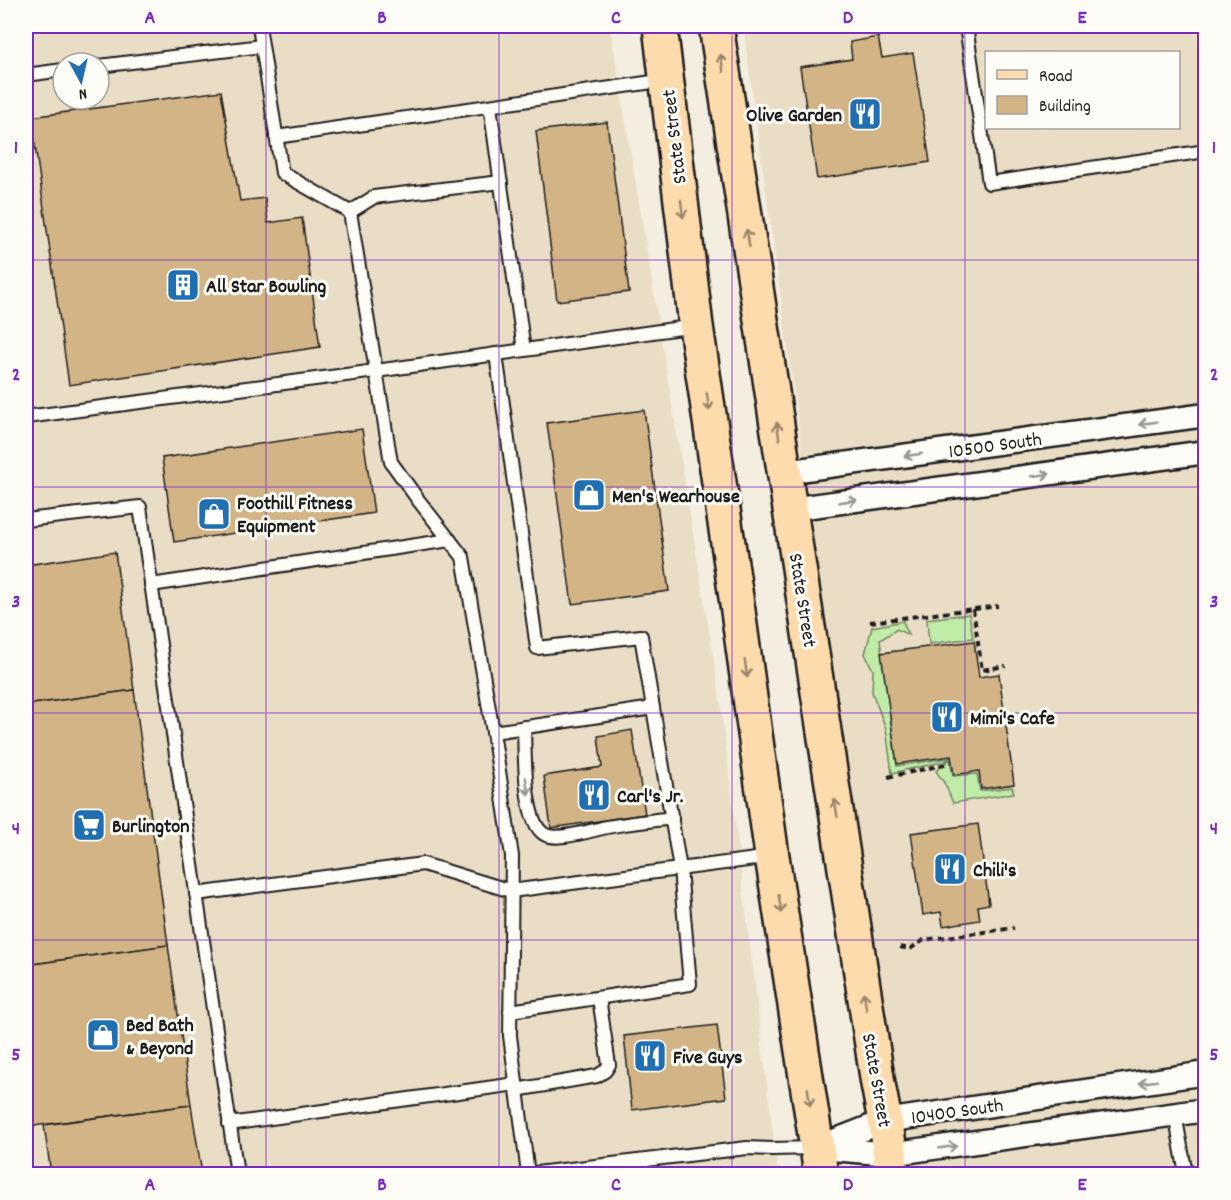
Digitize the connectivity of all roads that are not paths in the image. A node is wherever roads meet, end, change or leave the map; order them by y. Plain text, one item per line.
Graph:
1 (259, 26) edge
2 (660, 26) edge
3 (716, 26) edge
4 (966, 26) edge
5 (262, 46) junction
6 (111, 65) edge
7 (51, 72) edge
8 (26, 75) edge
9 (666, 80) junction
10 (490, 106) junction
11 (276, 137) junction
12 (1206, 151) edge
13 (501, 182) junction
14 (350, 212) junction
15 (696, 326) junction
16 (524, 350) junction
17 (496, 354) junction
18 (376, 371) junction
19 (1206, 415) edge
20 (26, 417) edge
21 (1206, 452) edge
22 (784, 472) junction
23 (790, 509) junction
24 (26, 520) edge
25 (450, 540) junction
26 (151, 585) junction
27 (653, 708) junction
28 (524, 727) junction
29 (493, 732) junction
30 (672, 818) junction
31 (772, 856) junction
32 (680, 869) junction
33 (511, 891) junction
34 (196, 894) junction
35 (599, 998) junction
36 (510, 1011) junction
37 (1206, 1073) edge
38 (516, 1087) junction
39 (1206, 1110) edge
40 (1175, 1114) junction
41 (885, 1121) junction
42 (229, 1124) junction
43 (819, 1161) edge
44 (891, 1164) edge
45 (237, 1174) edge
46 (527, 1174) edge
47 (1186, 1174) edge

1 - 5 lane
2 - 9 main road, State Street
22 -> 3 main road, State Street
4 - 12 lane
5 - 6 lane
5 - 11 lane
7 - 8 lane
9 - 10 lane
9 -> 15 main road, State Street
10 - 11 lane
10 - 13 lane
11 - 14 lane
13 - 14 lane
13 - 16 lane
14 - 18 lane
15 - 16 lane
15 -> 31 main road, State Street
16 - 17 lane
17 - 18 lane
17 - 27 lane
18 - 20 lane
18 - 25 lane
19 -> 22 street, 10500 South
23 -> 21 street, 10500 South
22 - 23 main road, State Street
41 -> 23 main road, State Street
24 - 26 lane
25 - 26 lane
25 - 29 lane
26 - 34 lane
27 - 28 lane
27 - 30 lane
28 - 29 lane
28 -> 30 lane
29 - 33 lane
30 - 32 lane
31 - 32 lane
31 -> 43 main road, State Street
32 - 33 lane
32 - 35 lane
33 - 34 lane
33 - 36 lane
34 - 42 lane
35 - 36 lane
35 - 38 lane
36 - 38 lane
37 -> 41 street, 10400 South
38 - 42 lane
38 - 46 lane
39 - 40 street, 10400 South
44 -> 40 street, 10400 South
40 - 47 lane
41 - 43 street, 10400 South
41 - 44 main road, State Street
42 - 45 lane
43 - 44 street, 10400 South
43 - 46 lane

